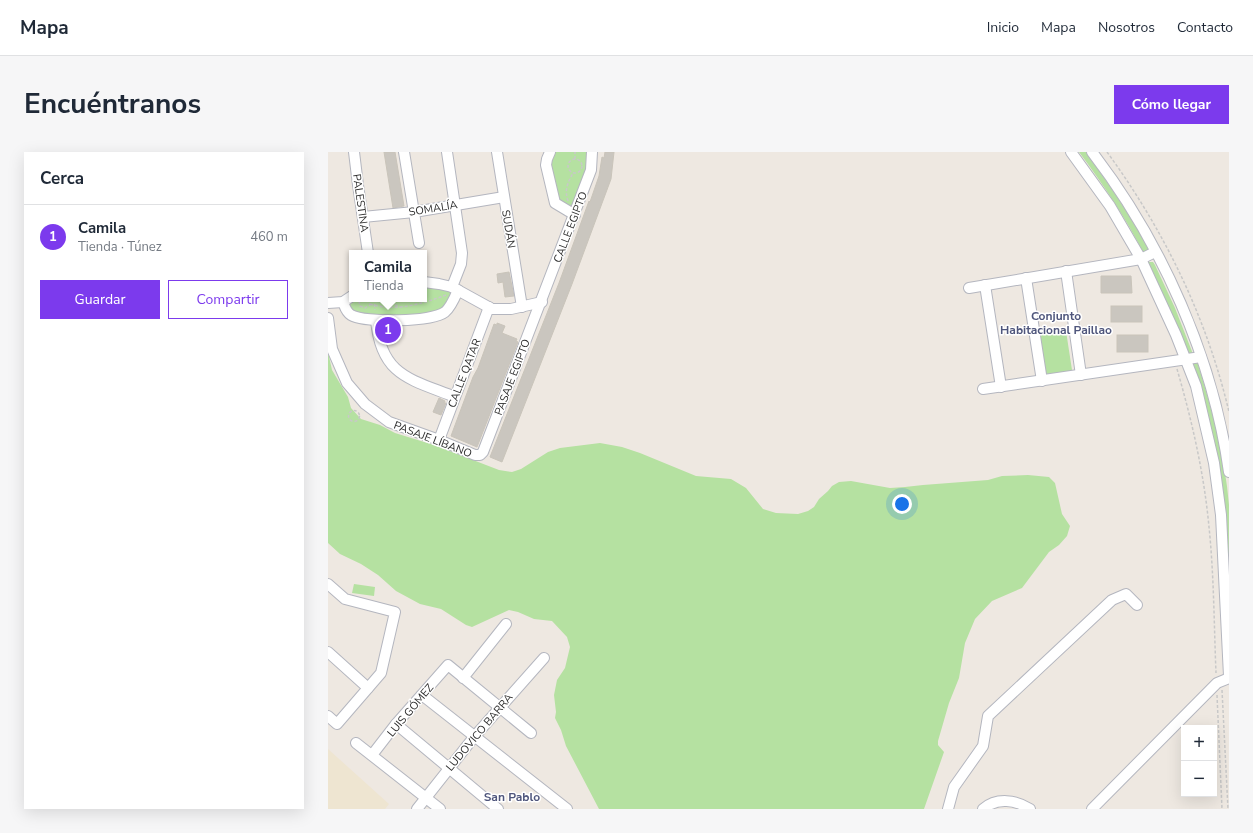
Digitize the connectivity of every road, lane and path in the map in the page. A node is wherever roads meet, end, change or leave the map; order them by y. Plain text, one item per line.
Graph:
1 (354, 152) edge
2 (404, 152) edge
3 (447, 152) edge
4 (497, 152) edge
5 (550, 152) edge
6 (575, 152) edge
7 (592, 152) edge
8 (1071, 152) edge
9 (1092, 152) edge
10 (575, 159) junction
11 (573, 173) junction
12 (504, 197) junction
13 (568, 202) dead end
14 (455, 204) junction
15 (414, 212) junction
16 (575, 215) junction
17 (362, 217) junction
18 (419, 242) dead end
19 (368, 250) edge
20 (1155, 252) junction
21 (1139, 259) junction
22 (1066, 271) junction
23 (1026, 278) junction
24 (427, 282) edge
25 (985, 285) junction
26 (969, 288) dead end
27 (455, 289) junction
28 (445, 296) dead end
29 (349, 298) edge
30 (427, 301) edge
31 (343, 302) junction
32 (359, 302) edge
33 (374, 302) edge
34 (388, 302) edge
35 (424, 302) edge
36 (542, 302) junction
37 (328, 303) edge
38 (370, 304) joint
39 (374, 306) junction
40 (522, 306) junction
41 (489, 307) junction
42 (401, 308) junction
43 (328, 318) edge
44 (376, 320) junction
45 (1201, 357) junction
46 (1180, 360) junction
47 (1082, 375) junction
48 (1042, 380) junction
49 (1001, 387) junction
50 (983, 389) dead end
51 (455, 397) junction
52 (360, 416) joint
53 (439, 440) junction
54 (483, 452) joint
55 (1229, 472) edge
56 (328, 584) edge
57 (1137, 605) dead end
58 (506, 624) dead end
59 (328, 652) edge
60 (544, 658) dead end
61 (463, 678) junction
62 (1224, 679) edge
63 (368, 688) junction
64 (422, 695) junction
65 (500, 707) junction
66 (328, 716) edge
67 (396, 724) junction
68 (531, 733) dead end
69 (474, 737) junction
70 (356, 743) dead end
71 (372, 755) junction
72 (449, 768) junction
73 (426, 798) junction
74 (417, 809) edge
75 (440, 809) edge
76 (498, 809) edge
77 (567, 809) edge
78 (948, 809) edge
79 (983, 809) edge
80 (1030, 809) edge
81 (1092, 809) edge
82 (1222, 809) edge
83 (1228, 809) edge

1 - 17 street, PALESTINA
2 - 15 street
3 - 14 street
4 - 12 street, SUDÁN
5 - 16 street
6 - 10 path
7 - 16 street, CALLE EGIPTO
8 - 21 street
9 - 20 street
10 - 11 path
10 - 11 path
11 - 13 path
12 - 14 street, SOMALÍA
12 - 40 street, SUDÁN
14 - 15 street, SOMALÍA
14 - 27 street
15 - 17 street, SOMALÍA
15 - 18 street
16 - 36 street, CALLE EGIPTO
17 - 19 street, PALESTINA
20 - 21 street
20 - 45 street
21 - 22 street
21 - 46 street
22 - 23 street
22 - 47 street
23 - 25 street
23 - 48 street
24 - 27 street
25 - 26 street
25 - 49 street
27 - 41 street
27 - 44 street
28 - 30 path
29 - 31 street
31 - 37 street
31 - 44 street
32 - 38 path
33 - 39 path
34 - 42 path
35 - 42 path
36 - 40 street
36 - 54 street, PASAJE EGIPTO
38 - 39 path
39 - 42 path
39 - 44 path
40 - 41 street
41 - 51 street, CALLE QATAR
43 - 53 street, PASAJE LÍBANO
44 - 51 street
45 - 46 street
45 - 55 street
46 - 47 street
46 - 62 path
46 - 62 street
47 - 48 street
48 - 49 street
49 - 50 street
51 - 53 street, CALLE QATAR
52 - 52 path
53 - 54 street, PASAJE LÍBANO
56 - 63 street
57 - 78 street
58 - 61 street
59 - 63 street
60 - 65 street, LUDOVICO BARRA
61 - 64 street, LUIS GÓMEZ
61 - 65 street
62 - 81 street
62 - 82 path
62 - 83 path
63 - 66 street
64 - 67 street, LUIS GÓMEZ
64 - 69 street
65 - 68 street
65 - 69 street, LUDOVICO BARRA
67 - 71 street, LUIS GÓMEZ
67 - 72 street
69 - 72 street, LUDOVICO BARRA
69 - 77 street
70 - 71 street
71 - 73 street
72 - 73 street, LUDOVICO BARRA
72 - 76 street
73 - 74 street, LUDOVICO BARRA
73 - 75 street
79 - 80 street

